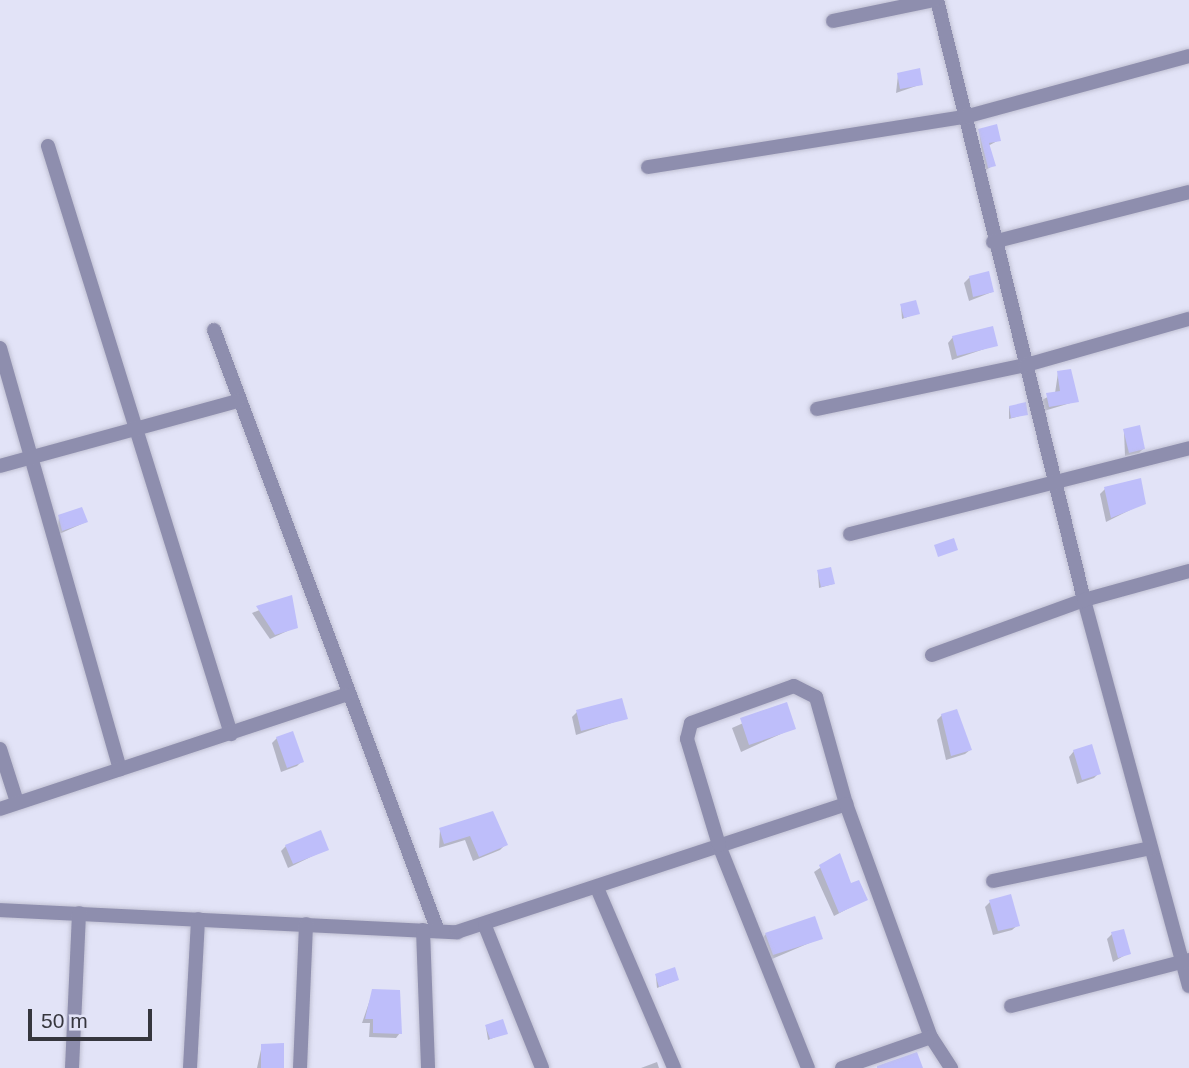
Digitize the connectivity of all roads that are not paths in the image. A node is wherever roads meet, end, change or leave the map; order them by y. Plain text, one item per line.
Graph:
1 (936, 0) edge
2 (833, 21) dead end
3 (1189, 56) edge
4 (965, 117) junction
5 (48, 146) dead end
6 (648, 167) dead end
7 (1189, 192) edge
8 (993, 242) junction
9 (1189, 319) edge
10 (214, 330) dead end
11 (0, 348) edge
12 (1026, 365) junction
13 (237, 401) junction
14 (817, 409) dead end
15 (135, 426) junction
16 (1189, 448) edge
17 (30, 456) junction
18 (0, 466) edge
19 (1057, 483) junction
20 (850, 534) dead end
21 (1189, 571) edge
22 (1084, 600) junction
23 (932, 655) dead end
24 (345, 695) junction
25 (231, 734) junction
26 (0, 749) edge
27 (120, 769) junction
28 (17, 802) junction
29 (846, 804) junction
30 (0, 809) edge
31 (719, 845) junction
32 (1151, 848) junction
33 (993, 881) dead end
34 (597, 888) junction
35 (0, 910) edge
36 (79, 913) junction
37 (198, 919) junction
38 (306, 924) junction
39 (485, 926) junction
40 (430, 930) junction
41 (1185, 961) edge
42 (1189, 985) edge
43 (1011, 1006) dead end
44 (931, 1037) junction
45 (424, 1063) edge
46 (951, 1066) edge
47 (72, 1068) edge
48 (190, 1068) edge
49 (300, 1068) edge
50 (542, 1068) edge
51 (674, 1068) edge
52 (808, 1068) edge
53 (842, 1068) edge

1 - 2 street
1 - 4 street
3 - 4 street
4 - 6 street
4 - 8 street
5 - 15 street
7 - 8 street
8 - 12 street
9 - 12 street
10 - 13 street
11 - 17 street
12 - 14 street
12 - 19 street
13 - 15 street
13 - 24 street
15 - 17 street
15 - 25 street
16 - 19 street
17 - 18 street
17 - 27 street
19 - 20 street
19 - 22 street
21 - 22 street
22 - 23 street
22 - 32 street
24 - 25 street
24 - 40 street
25 - 27 street
26 - 28 street
27 - 28 street
28 - 30 street
29 - 31 street
29 - 31 street
29 - 44 street
31 - 34 street
31 - 52 street
32 - 33 street
32 - 41 street
34 - 39 street
34 - 51 street
35 - 36 street
36 - 37 street
36 - 47 street
37 - 38 street
37 - 48 street
38 - 40 street
38 - 49 street
39 - 40 street
39 - 50 street
40 - 45 street
41 - 42 street
41 - 43 street
44 - 46 street
44 - 53 street

